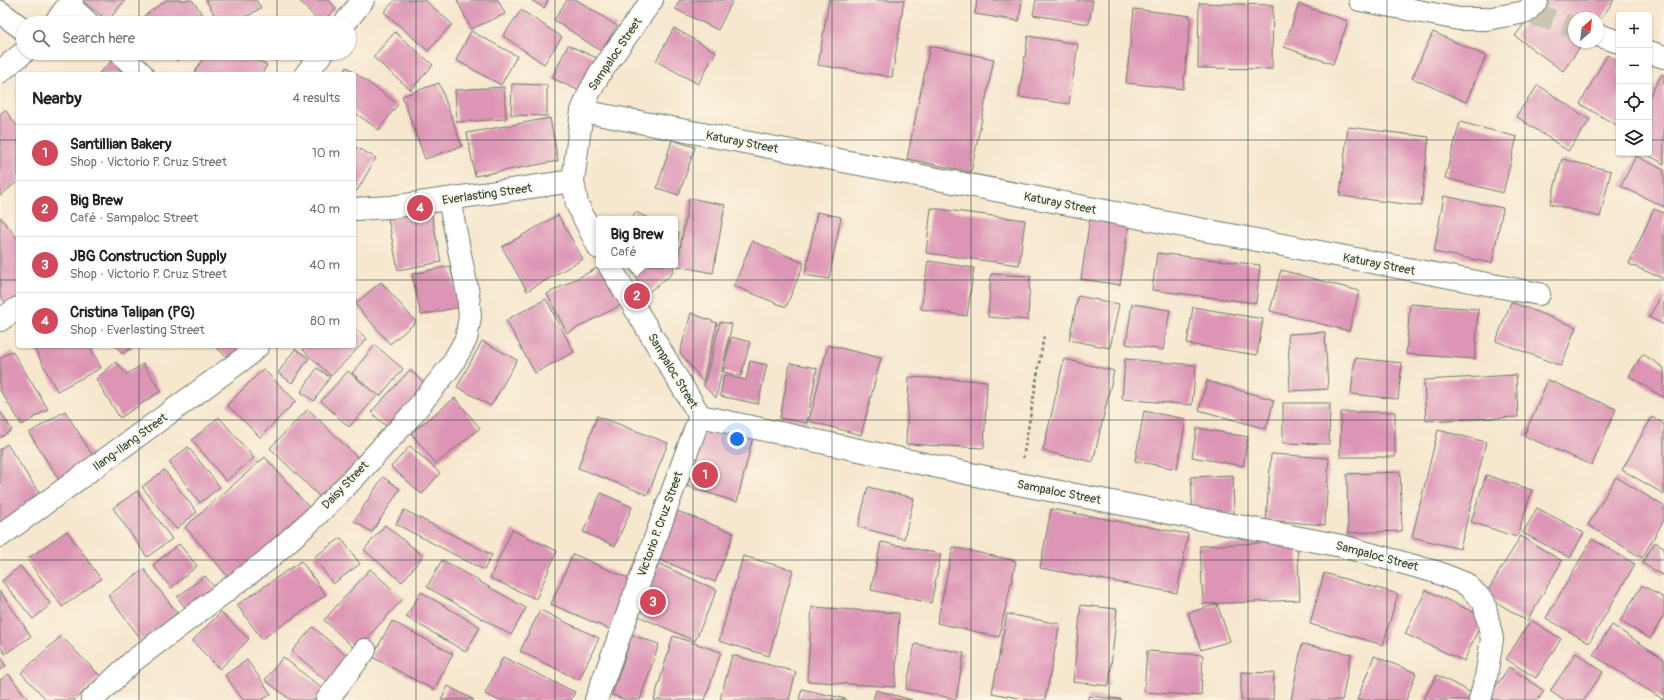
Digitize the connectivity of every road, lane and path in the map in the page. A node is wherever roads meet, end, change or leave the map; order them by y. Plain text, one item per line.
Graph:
1 (363, 0) edge
2 (652, 0) edge
3 (1360, 0) edge
4 (71, 2) edge
5 (1532, 9) tunnel mouth
6 (0, 12) edge
7 (60, 16) edge
8 (82, 16) edge
9 (350, 16) edge
10 (16, 24) edge
11 (1604, 37) edge
12 (1616, 41) edge
13 (1652, 53) edge
14 (1664, 57) edge
15 (16, 59) edge
16 (127, 60) edge
17 (317, 60) edge
18 (0, 72) edge
19 (140, 72) edge
20 (308, 72) edge
21 (582, 111) junction
22 (573, 181) junction
23 (449, 199) junction
24 (356, 209) edge
25 (596, 242) edge
26 (611, 268) edge
27 (1538, 294) dead end
28 (16, 309) edge
29 (0, 320) edge
30 (1044, 336) dead end
31 (256, 348) edge
32 (700, 416) junction
33 (1018, 484) junction
34 (0, 536) edge
35 (365, 650) dead end
36 (600, 699) edge
37 (92, 700) edge
38 (327, 700) edge
39 (1480, 700) edge

1 - 9 street
2 - 21 street, Sampaloc Street
3 - 5 street
4 - 7 street
4 - 8 street
6 - 10 street
11 - 12 street
13 - 14 street
15 - 18 street
16 - 19 street
17 - 20 street
21 - 22 street, Sampaloc Street
21 - 27 street, Katuray Street
22 - 23 street, Everlasting Street
22 - 25 street, Sampaloc Street
23 - 24 street, Everlasting Street
23 - 37 street, Daisy Street
26 - 32 street, Sampaloc Street
28 - 29 street
30 - 33 path
31 - 34 street, Ilang-Ilang Street
32 - 33 street, Sampaloc Street
32 - 36 street, Victorio P. Cruz Street
33 - 39 street, Sampaloc Street
35 - 38 street

